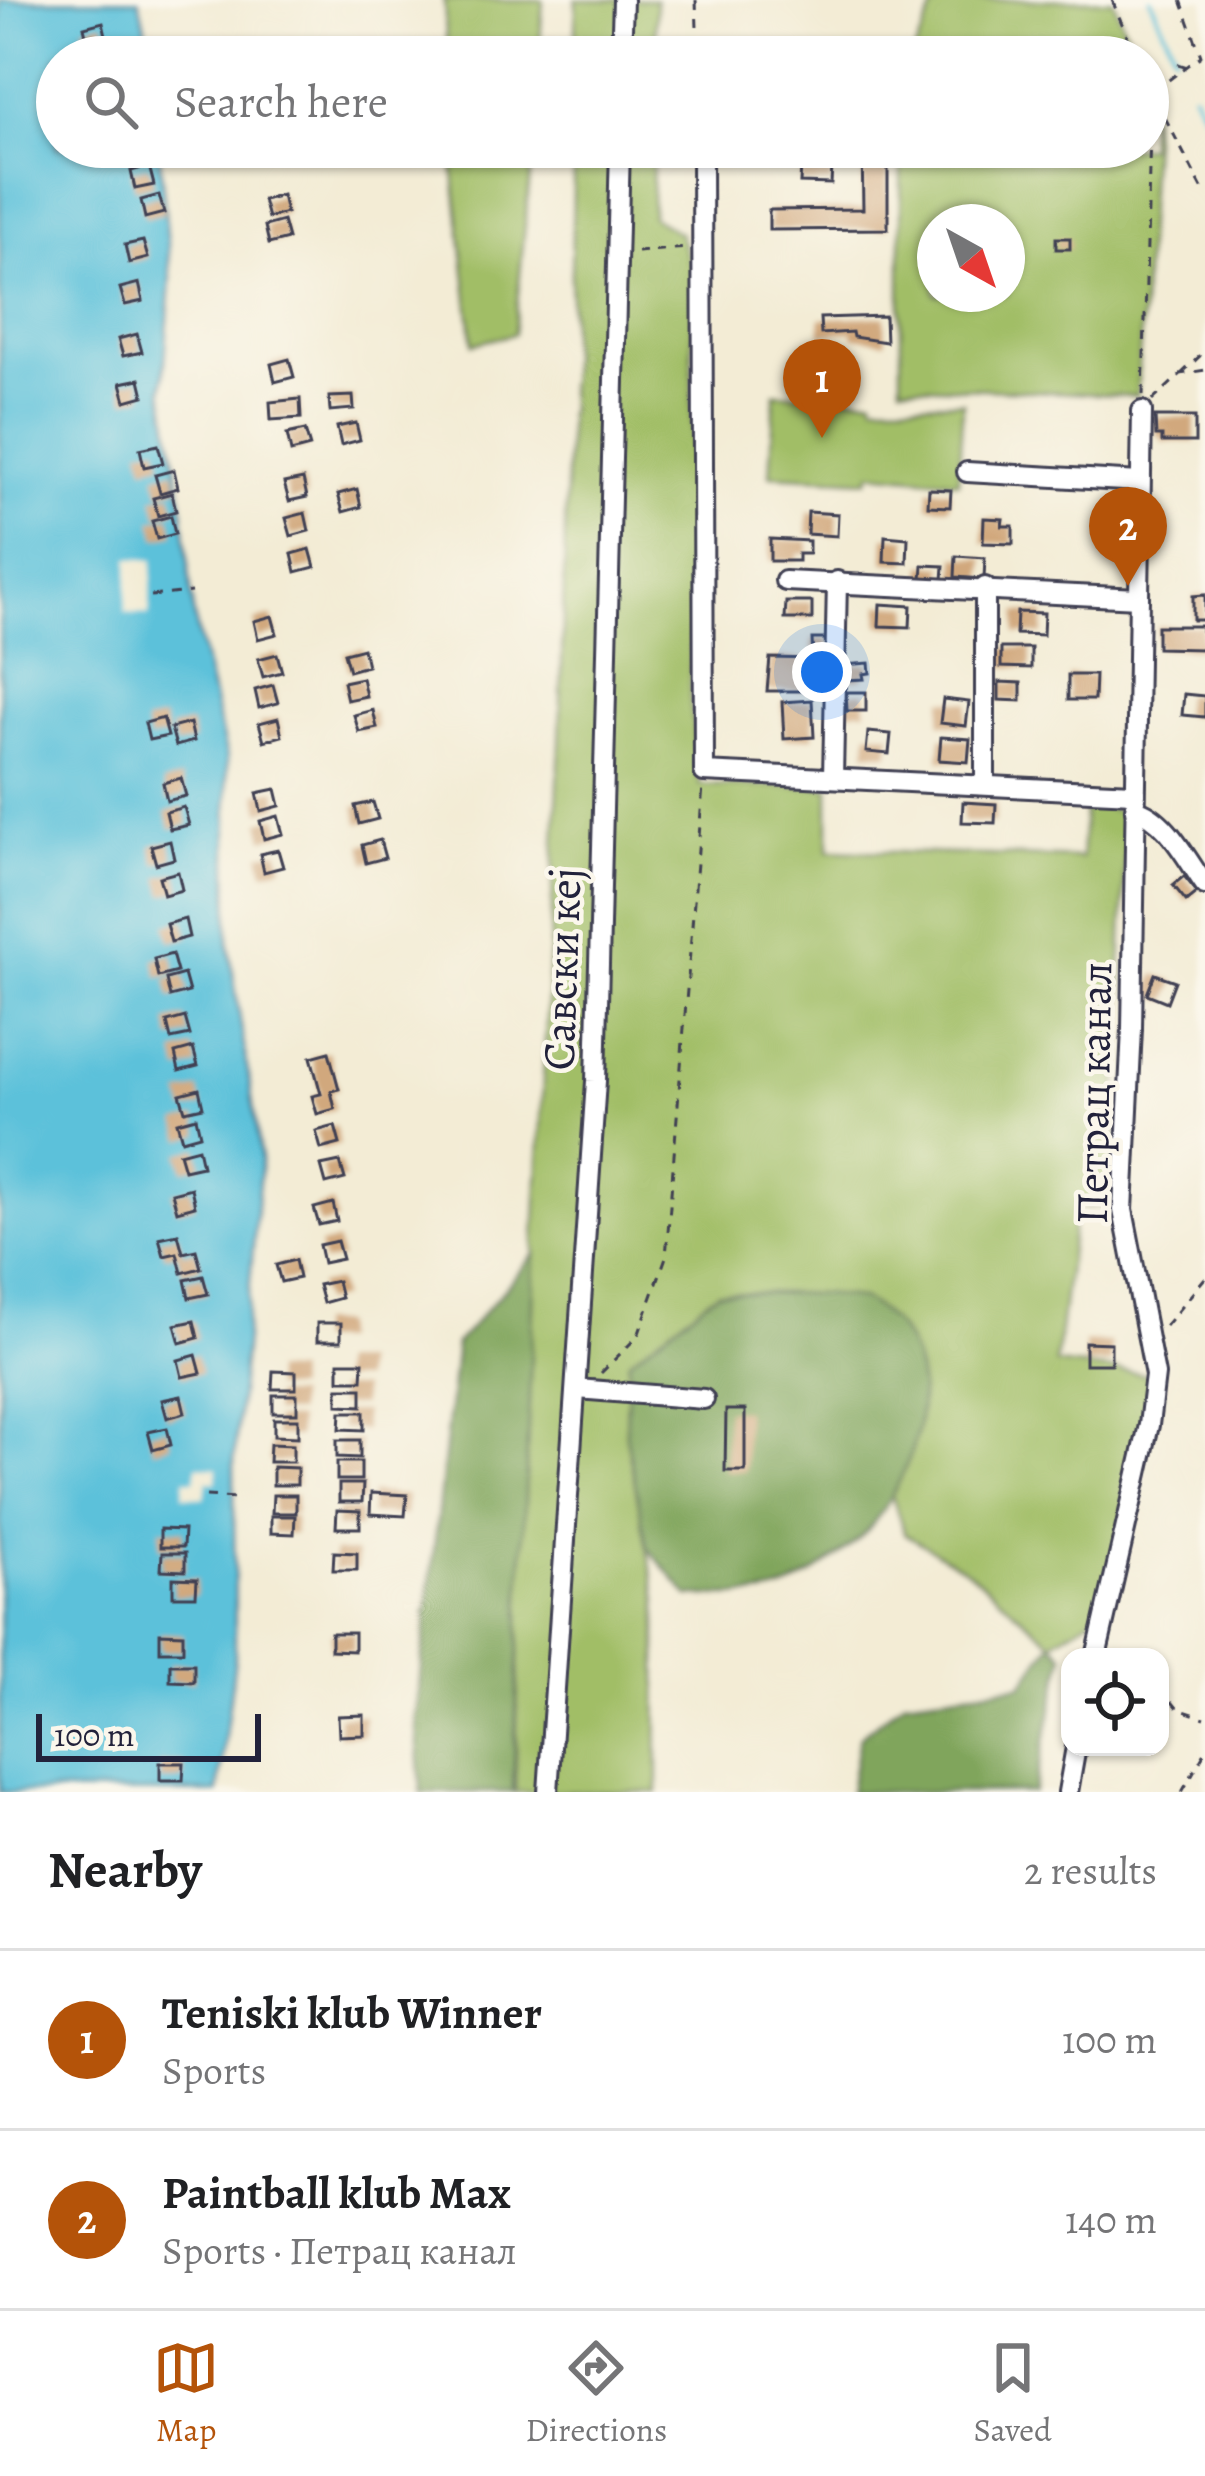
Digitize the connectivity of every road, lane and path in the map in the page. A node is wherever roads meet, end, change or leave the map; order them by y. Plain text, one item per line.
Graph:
1 (623, 0) edge
2 (696, 0) edge
3 (1112, 0) edge
4 (1181, 0) edge
5 (622, 36) edge
6 (697, 36) edge
7 (1127, 36) edge
8 (1203, 56) edge
9 (1178, 64) dead end
10 (1190, 67) junction
11 (1169, 81) edge
12 (1169, 127) edge
13 (619, 168) edge
14 (703, 168) edge
15 (1149, 168) edge
16 (1205, 194) edge
17 (705, 246) junction
18 (617, 254) junction
19 (1205, 351) edge
20 (1205, 370) edge
21 (1180, 374) junction
22 (1142, 411) junction
23 (967, 472) dead end
24 (1140, 482) junction
25 (785, 580) dead end
26 (837, 580) junction
27 (985, 587) junction
28 (191, 592) dead end
29 (151, 596) dead end
30 (1138, 598) junction
31 (704, 772) junction
32 (833, 777) junction
33 (985, 783) junction
34 (1134, 801) junction
35 (1205, 885) edge
36 (1205, 1278) edge
37 (1152, 1349) junction
38 (580, 1390) junction
39 (704, 1400) dead end
40 (206, 1496) dead end
41 (235, 1498) dead end
42 (1098, 1648) edge
43 (1169, 1698) edge
44 (1205, 1718) edge
45 (1205, 1752) edge
46 (1074, 1756) edge
47 (548, 1792) edge
48 (1068, 1792) edge
49 (1183, 1792) edge

1 - 5 street
2 - 6 path
3 - 7 path
4 - 8 path
8 - 10 path
9 - 10 path
10 - 11 path
12 - 16 path
13 - 18 street, Савски кеј
14 - 17 street
15 - 22 path
17 - 18 path
17 - 31 street
18 - 38 street, Савски кеј
19 - 21 path
20 - 21 path
21 - 22 path
22 - 24 street, Петрац канал
23 - 24 street
24 - 30 street, Петрац канал
25 - 26 street
26 - 27 street
26 - 32 street
27 - 30 street
27 - 33 street
28 - 29 path
30 - 34 street, Петрац канал
31 - 32 street
31 - 38 path
32 - 33 street
33 - 34 street
34 - 35 street
34 - 37 street, Петрац канал
36 - 37 path
37 - 42 street, Петрац канал
38 - 39 street
38 - 47 street, Савски кеј
40 - 41 path
43 - 44 path
45 - 49 path
46 - 48 street

